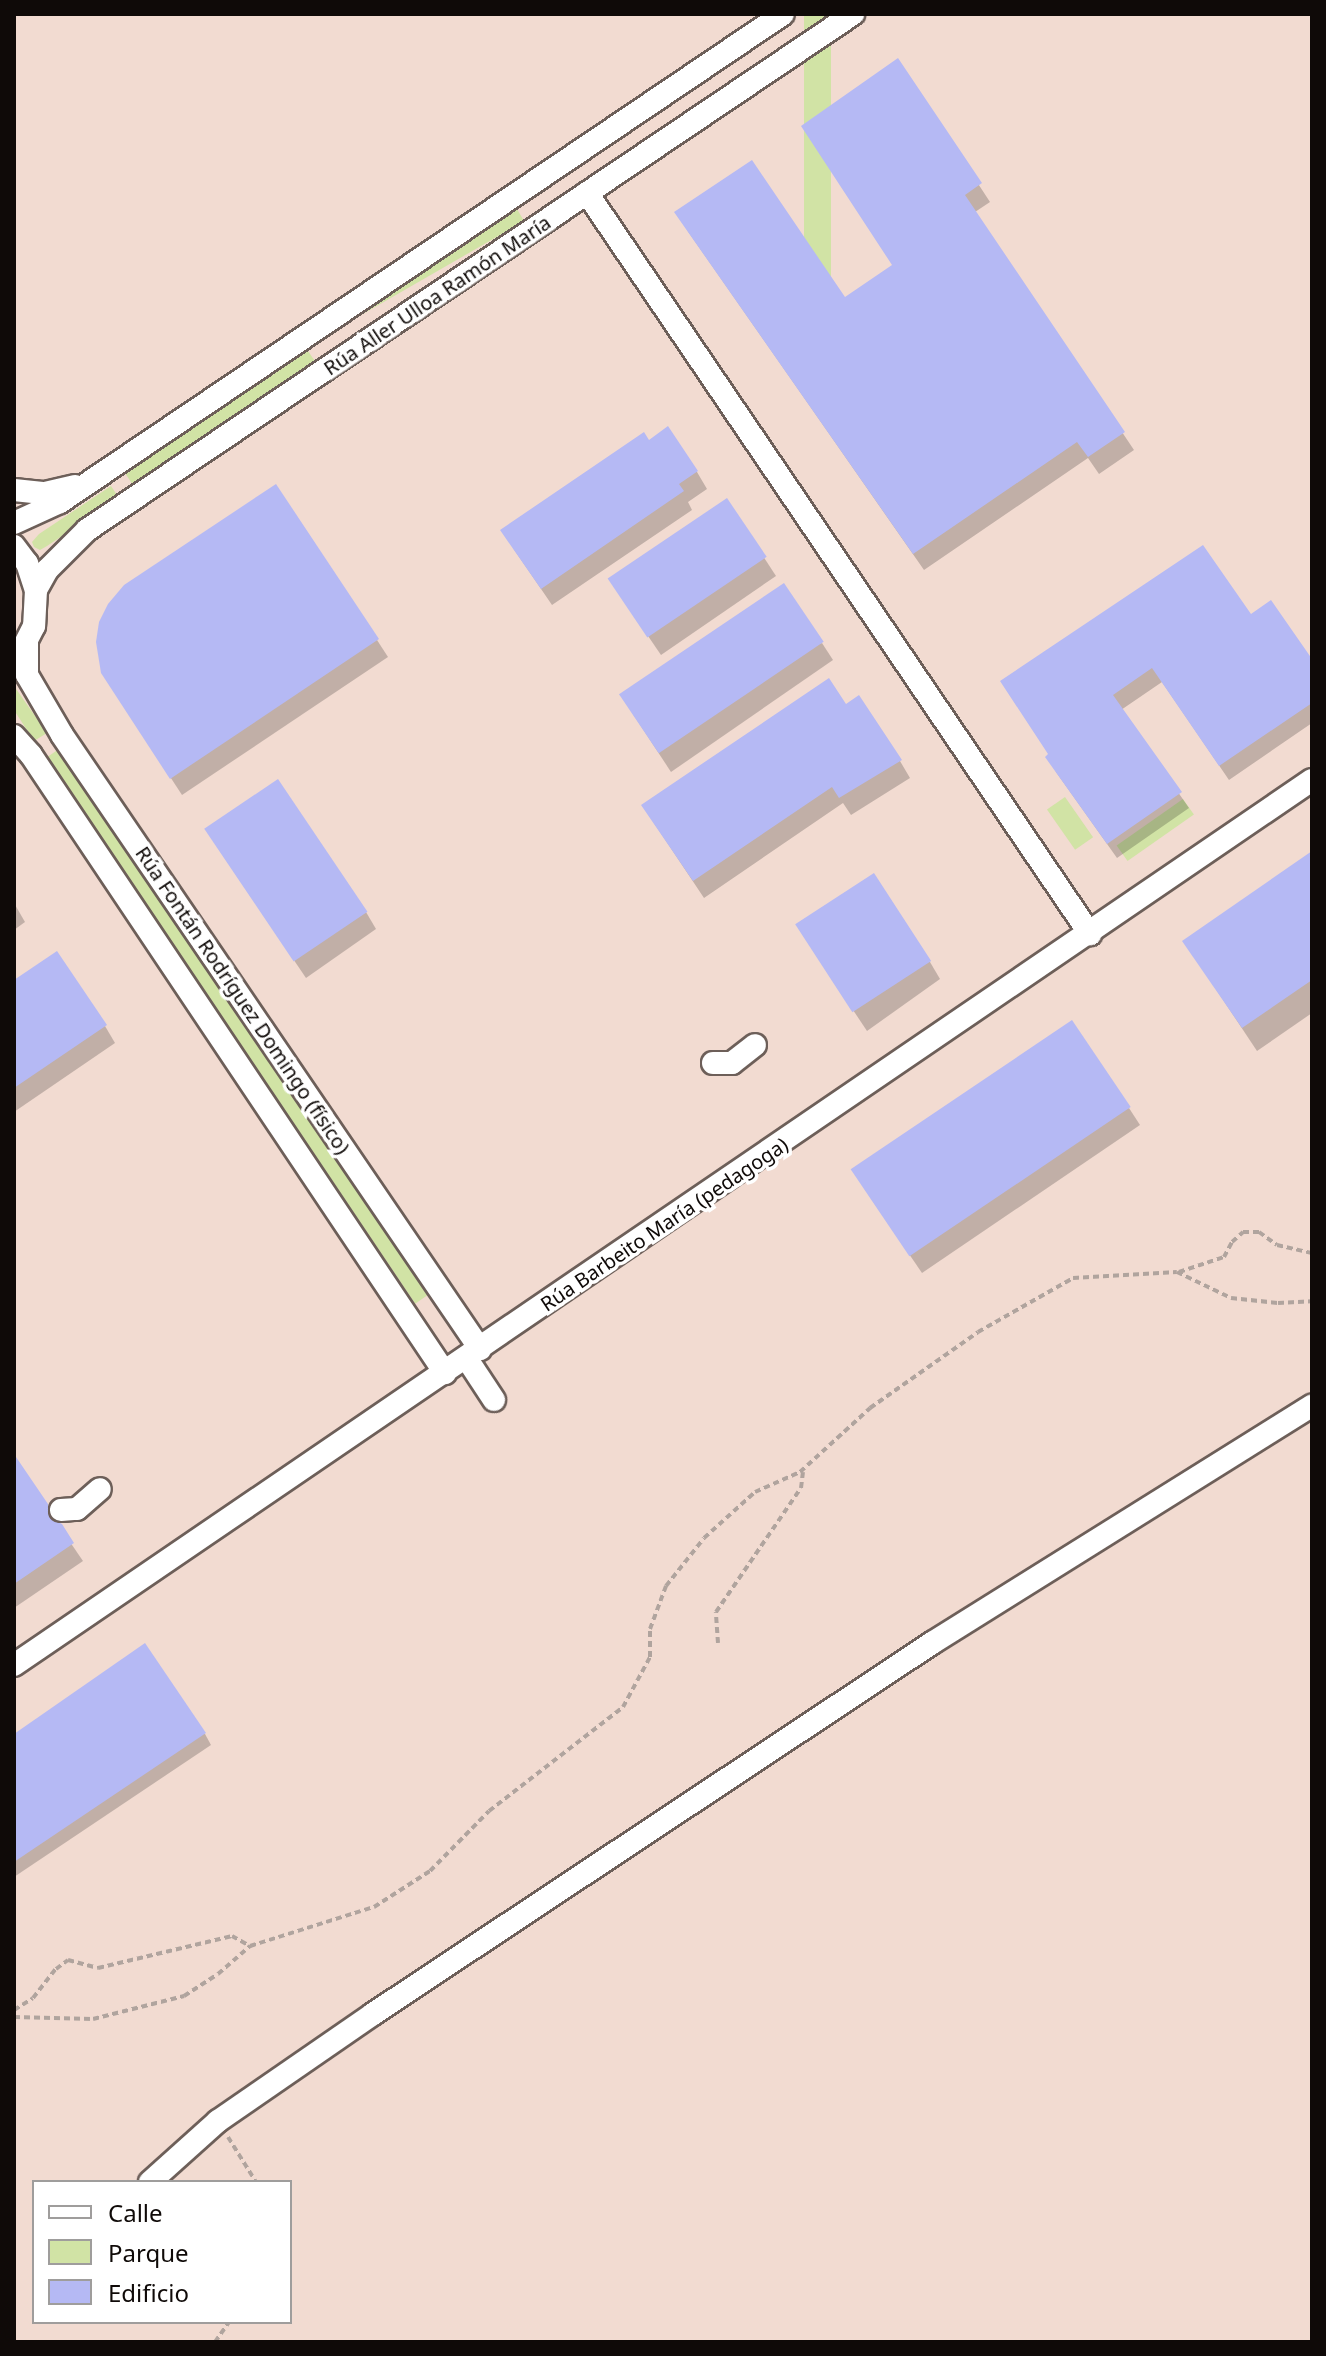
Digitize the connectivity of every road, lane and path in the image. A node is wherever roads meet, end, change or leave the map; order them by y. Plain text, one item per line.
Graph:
1 (783, 14) edge
2 (853, 14) edge
3 (587, 193) junction
4 (88, 484) junction
5 (14, 490) edge
6 (14, 523) edge
7 (14, 546) edge
8 (36, 590) junction
9 (20, 652) edge
10 (14, 736) edge
11 (1312, 780) edge
12 (1090, 934) junction
13 (755, 1045) dead end
14 (713, 1063) dead end
15 (1312, 1253) edge
16 (1177, 1272) junction
17 (1312, 1301) edge
18 (474, 1354) junction
19 (445, 1373) junction
20 (494, 1400) dead end
21 (1312, 1406) edge
22 (803, 1470) junction
23 (100, 1489) dead end
24 (61, 1510) dead end
25 (718, 1643) dead end
26 (14, 1665) edge
27 (250, 1946) junction
28 (14, 2010) edge
29 (14, 2017) edge
30 (218, 2121) junction
31 (152, 2180) edge
32 (255, 2180) edge
33 (228, 2324) edge
34 (215, 2342) edge

1 - 4 street, Rúa Aller Ulloa Ramón María
2 - 3 street, Rúa Aller Ulloa Ramón María
3 - 8 street, Rúa Aller Ulloa Ramón María
3 - 12 street
4 - 5 street, Rúa Aller Ulloa Ramón María
4 - 6 street, Rúa Aller Ulloa Ramón María
7 - 8 street
8 - 9 street, Rúa Aller Ulloa Ramón María
9 - 18 street, Rúa Fontán Rodríguez Domingo (físico)
10 - 19 street, Rúa Fontán Rodríguez Domingo (físico)
11 - 12 street, Rúa Barbeito María (pedagoga)
12 - 18 street, Rúa Barbeito María (pedagoga)
13 - 14 street
15 - 16 path
16 - 17 path
16 - 22 path
18 - 19 street, Rúa Barbeito María (pedagoga)
18 - 20 street, Rúa Fontán Rodríguez Domingo (físico)
19 - 26 street, Rúa Barbeito María (pedagoga)
21 - 30 street
22 - 25 path
22 - 27 path
23 - 24 street
27 - 28 path
27 - 29 path
30 - 31 street
30 - 32 path
33 - 34 path

